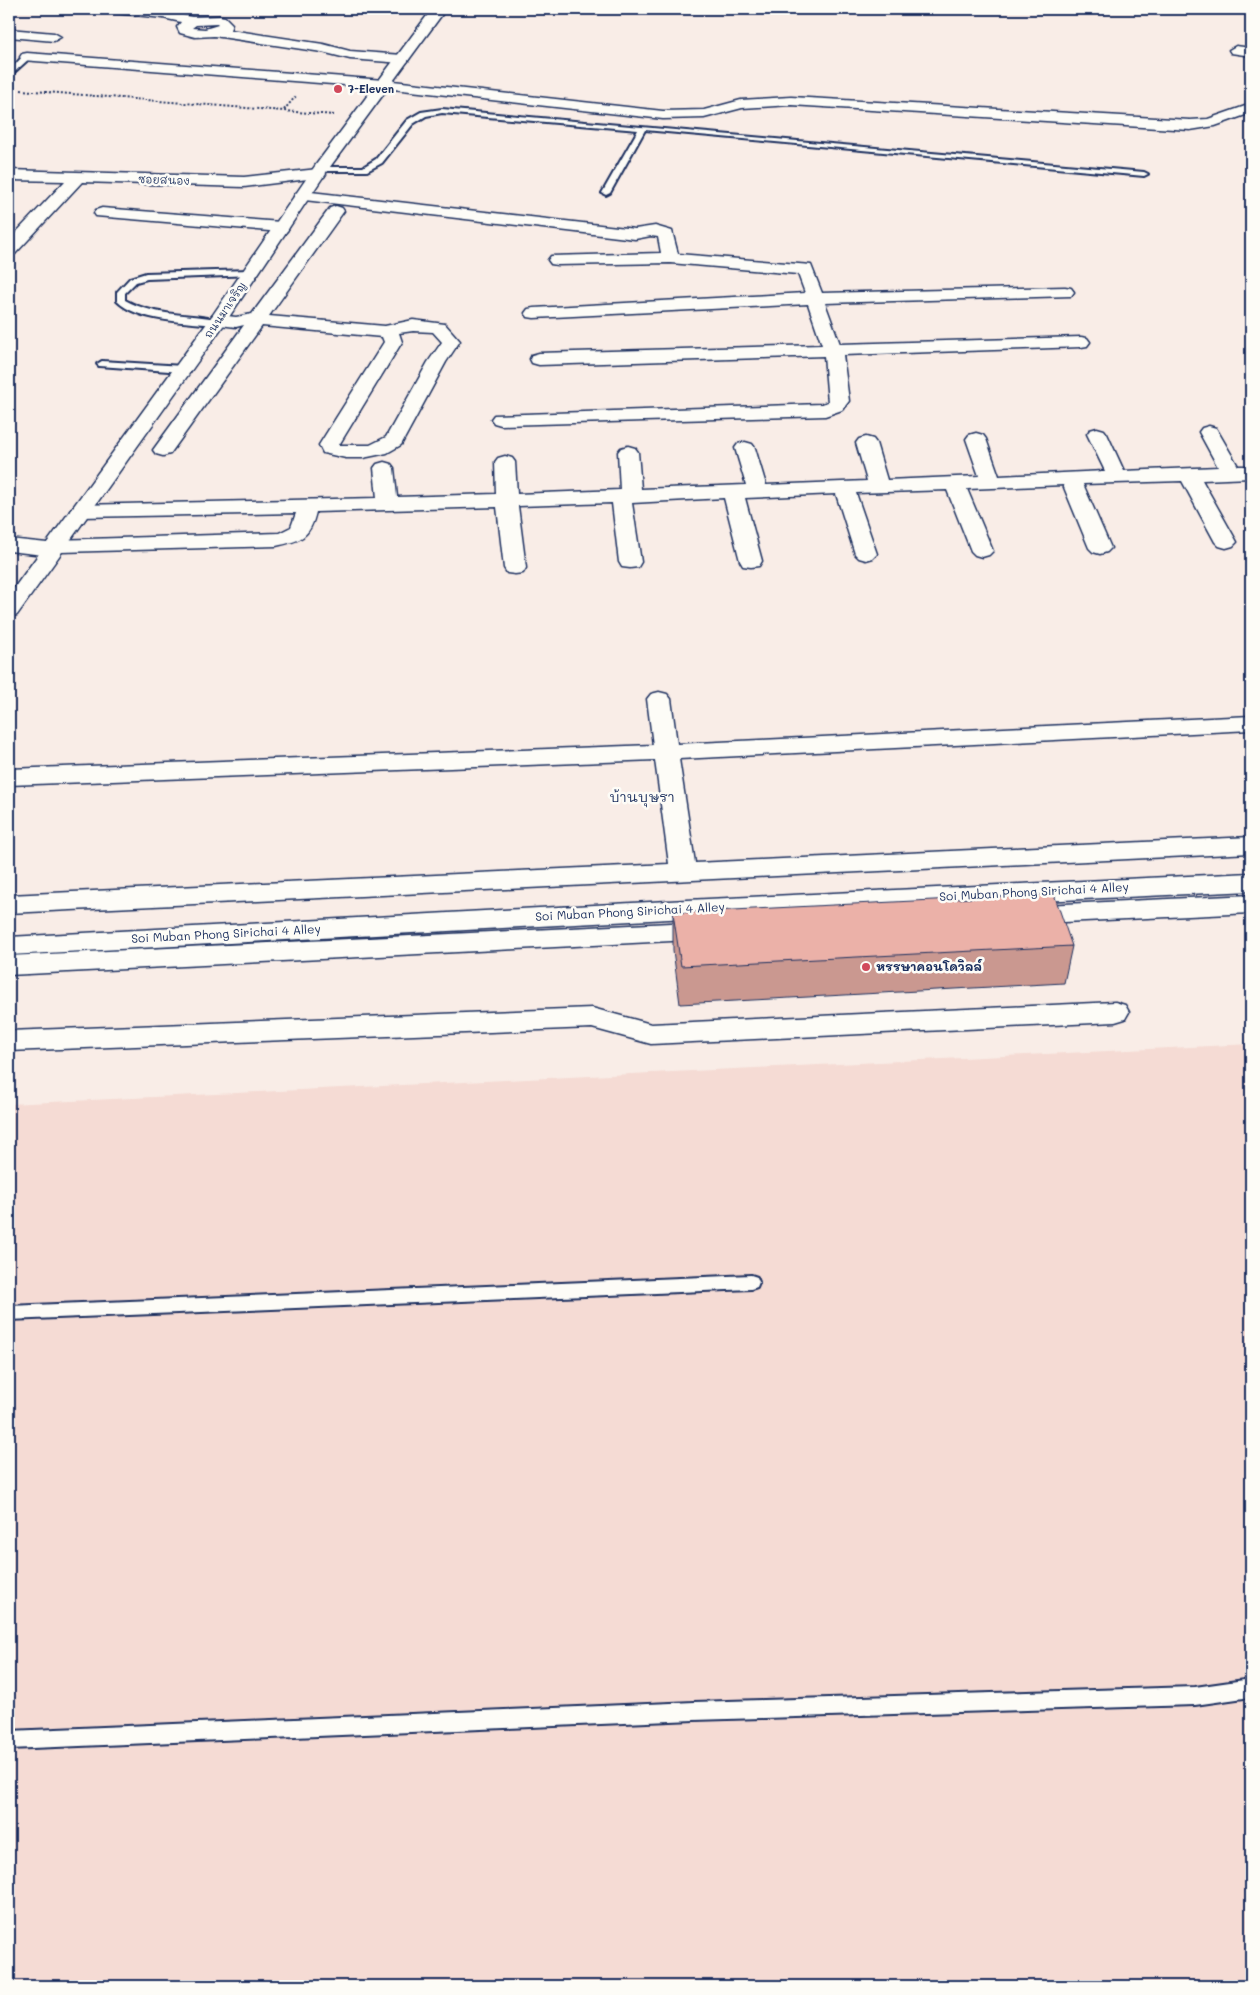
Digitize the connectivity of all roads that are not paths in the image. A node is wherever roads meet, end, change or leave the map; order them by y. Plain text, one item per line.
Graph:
1 (115, 9) edge
2 (232, 9) edge
3 (439, 9) edge
4 (192, 21) junction
5 (213, 28) junction
6 (9, 33) edge
7 (54, 36) dead end
8 (196, 45) dead end
9 (1236, 50) dead end
10 (1251, 52) edge
11 (407, 53) junction
12 (23, 58) joint
13 (189, 69) junction
14 (9, 75) edge
15 (177, 83) dead end
16 (384, 84) junction
17 (1251, 108) edge
18 (643, 128) junction
19 (1144, 174) dead end
20 (9, 175) edge
21 (77, 178) junction
22 (313, 181) junction
23 (606, 193) dead end
24 (242, 202) junction
25 (336, 211) dead end
26 (102, 213) dead end
27 (281, 227) junction
28 (217, 240) dead end
29 (9, 250) edge
30 (670, 258) junction
31 (557, 260) dead end
32 (250, 273) junction
33 (1064, 292) dead end
34 (815, 298) junction
35 (534, 314) dead end
36 (220, 317) junction
37 (252, 320) junction
38 (388, 332) junction
39 (1081, 342) dead end
40 (833, 352) junction
41 (539, 360) dead end
42 (102, 364) dead end
43 (183, 369) junction
44 (501, 419) dead end
45 (1209, 432) dead end
46 (1097, 434) dead end
47 (976, 440) dead end
48 (866, 443) dead end
49 (745, 448) dead end
50 (163, 450) dead end
51 (628, 452) dead end
52 (505, 462) dead end
53 (384, 468) dead end
54 (1231, 472) junction
55 (1251, 472) edge
56 (1189, 474) junction
57 (1118, 476) junction
58 (1070, 478) junction
59 (991, 481) junction
60 (955, 483) junction
61 (879, 486) junction
62 (844, 488) junction
63 (758, 491) junction
64 (734, 492) junction
65 (626, 497) junction
66 (507, 502) junction
67 (388, 505) junction
68 (306, 508) junction
69 (80, 511) junction
70 (1226, 542) dead end
71 (9, 545) edge
72 (54, 548) junction
73 (1100, 548) dead end
74 (982, 550) dead end
75 (866, 554) dead end
76 (751, 561) dead end
77 (630, 562) dead end
78 (515, 568) dead end
79 (9, 610) edge
80 (659, 699) dead end
81 (1251, 723) edge
82 (667, 752) junction
83 (9, 777) edge
84 (1251, 845) edge
85 (683, 872) junction
86 (1251, 882) edge
87 (9, 904) edge
88 (1251, 904) edge
89 (689, 920) junction
90 (9, 946) edge
91 (9, 966) edge
92 (1115, 1012) dead end
93 (9, 1041) edge
94 (751, 1282) dead end
95 (9, 1313) edge
96 (1251, 1688) edge
97 (9, 1740) edge

1 - 4 street
2 - 5 street
3 - 11 street, ถนนมาเจริญ
4 - 5 street
4 - 5 street
5 - 8 street
5 - 11 street
6 - 7 street
9 - 10 street
11 - 16 street, ถนนมาเจริญ
12 - 13 street
12 - 14 lane
13 - 15 street
13 - 16 street
16 - 17 street
16 - 22 street, ถนนมาเจริญ
18 - 19 lane
18 - 22 lane
18 - 23 lane
20 - 21 street, ซอยสนอง
21 - 24 street, ซอยสนอง
21 - 29 street
22 - 24 street, ซอยสนอง
22 - 27 street, ถนนมาเจริญ
22 - 30 street, ซอยสนอง
24 - 26 street
24 - 27 street
24 - 28 street
25 - 37 street
27 - 32 street, ถนนมาเจริญ
30 - 31 street
30 - 34 street
32 - 36 street, ถนนมาเจริญ
32 - 36 lane
33 - 34 street
34 - 35 street
34 - 40 street
36 - 37 street
36 - 43 street, ถนนมาเจริญ
37 - 38 street
37 - 50 street
38 - 38 street
39 - 40 street
40 - 41 street
40 - 44 street
42 - 43 lane
43 - 69 street, ถนนมาเจริญ
45 - 54 street
46 - 57 street
47 - 59 street
48 - 61 street
49 - 63 street
51 - 65 street
52 - 66 street
53 - 67 street
54 - 55 street
54 - 56 street
56 - 57 street
56 - 70 street
57 - 58 street
58 - 59 street
58 - 73 street
59 - 60 street
60 - 61 street
60 - 74 street
61 - 62 street
62 - 63 street
62 - 75 street
63 - 64 street
64 - 65 street
64 - 76 street
65 - 66 street
65 - 77 street
66 - 67 street
66 - 78 street
67 - 68 street
68 - 69 street
68 - 72 street
69 - 72 street, ถนนมาเจริญ
71 - 72 street
72 - 79 street, ถนนมาเจริญ
80 - 82 street
81 - 82 street
82 - 83 street
82 - 85 street
84 - 85 street
85 - 87 street
86 - 89 street, Soi Muban Phong Sirichai 4 Alley
88 - 89 street, Soi Muban Phong Sirichai 4 Alley
89 - 90 street, Soi Muban Phong Sirichai 4 Alley
89 - 91 street, Soi Muban Phong Sirichai 4 Alley
92 - 93 street
94 - 95 lane
96 - 97 lane

